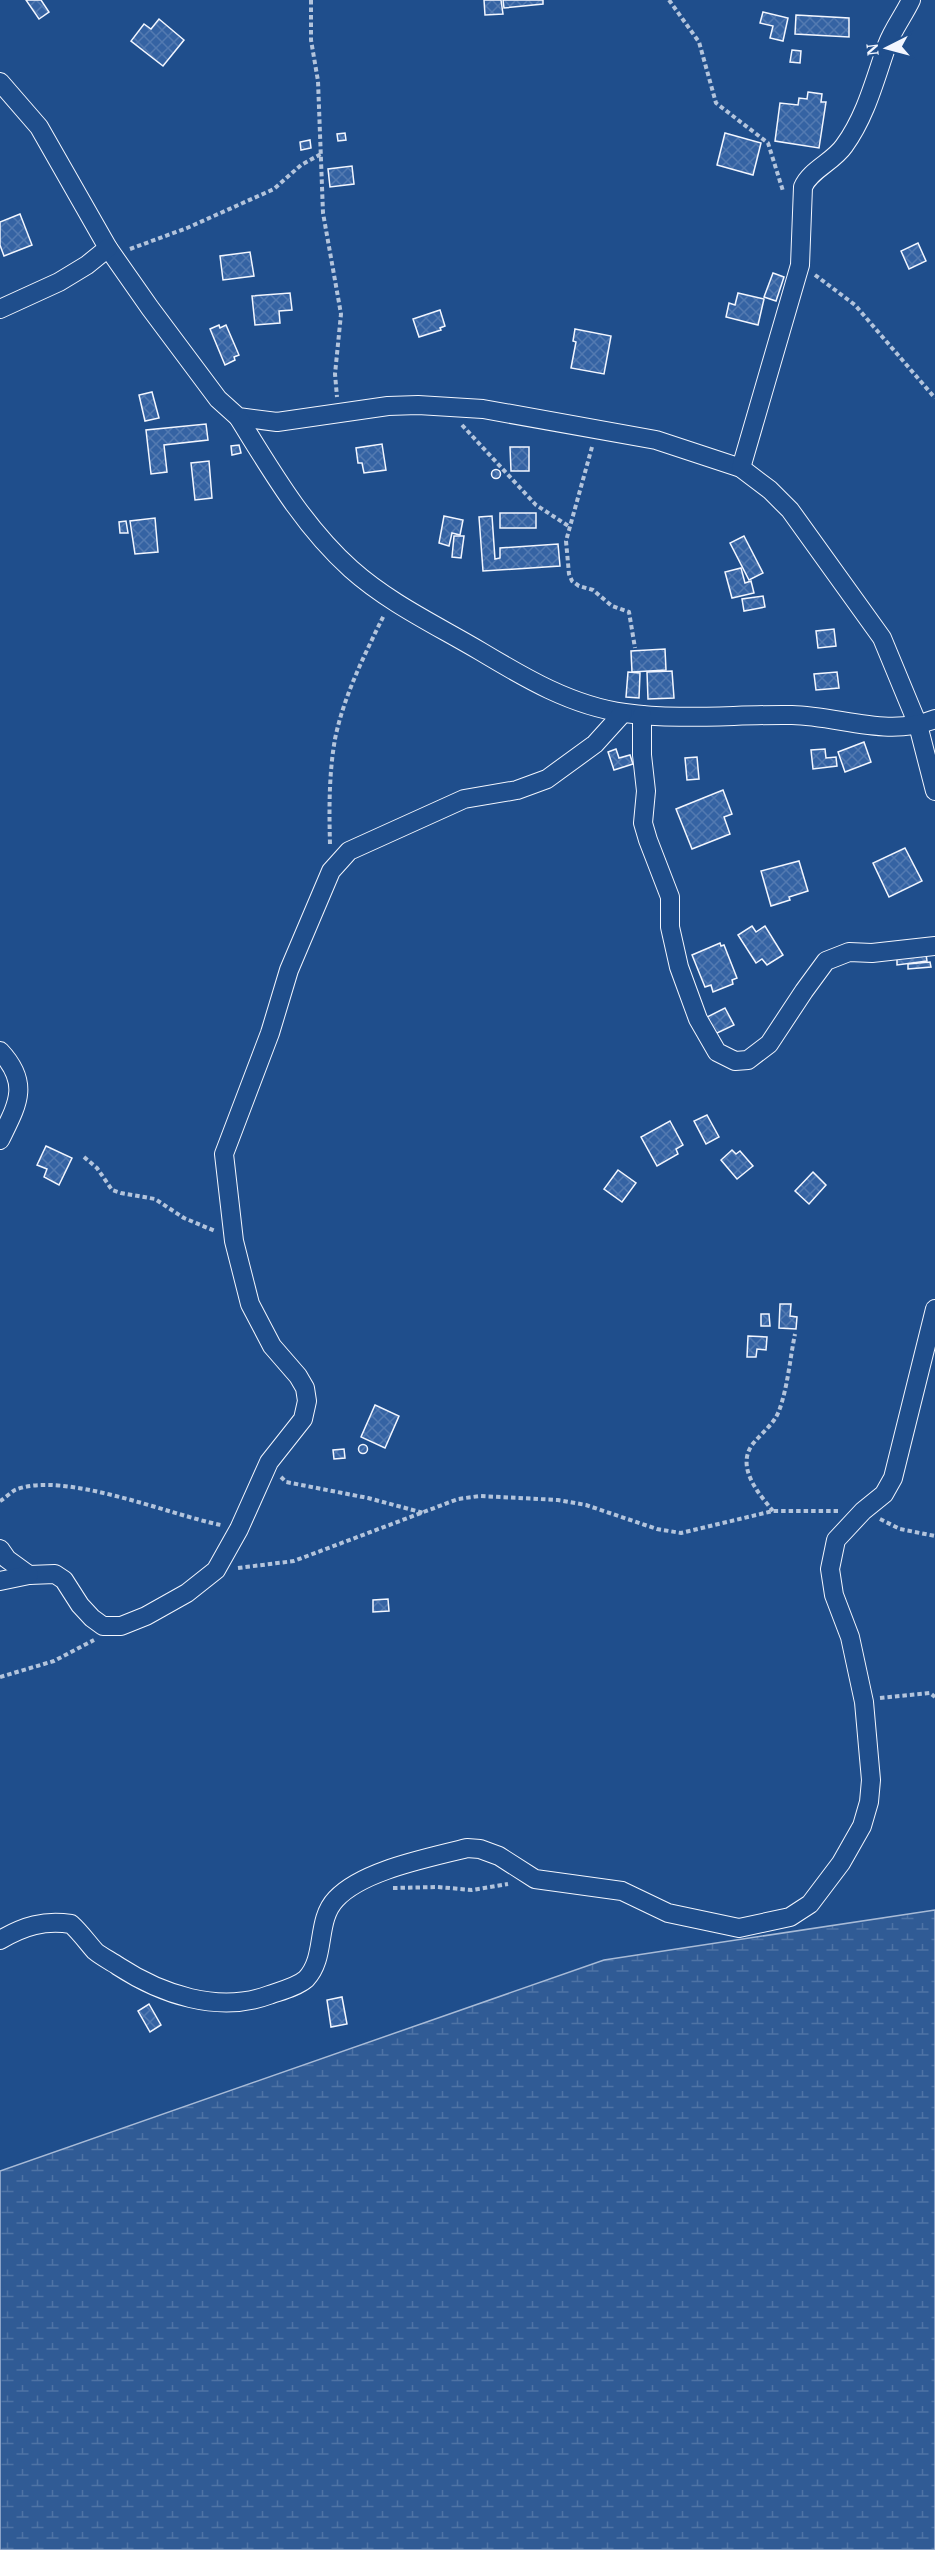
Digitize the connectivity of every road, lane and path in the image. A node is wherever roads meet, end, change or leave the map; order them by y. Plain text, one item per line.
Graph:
1 (311, 0) edge
2 (669, 0) edge
3 (911, 0) edge
4 (0, 82) edge
5 (321, 154) junction
6 (784, 195) dead end
7 (110, 251) junction
8 (800, 265) junction
9 (0, 309) edge
10 (935, 398) edge
11 (445, 406) junction
12 (339, 413) junction
13 (238, 417) junction
14 (597, 429) junction
15 (741, 468) junction
16 (570, 527) junction
17 (392, 600) junction
18 (634, 648) dead end
19 (623, 713) junction
20 (642, 715) junction
21 (935, 719) edge
22 (918, 725) junction
23 (935, 791) edge
24 (331, 871) junction
25 (935, 946) edge
26 (0, 1051) edge
27 (0, 1140) edge
28 (84, 1157) dead end
29 (234, 1241) junction
30 (935, 1309) edge
31 (795, 1334) dead end
32 (269, 1462) junction
33 (0, 1501) edge
34 (773, 1511) junction
35 (863, 1511) junction
36 (425, 1513) junction
37 (239, 1529) junction
38 (935, 1536) edge
39 (0, 1549) edge
40 (216, 1570) junction
41 (29, 1575) junction
42 (0, 1581) edge
43 (121, 1626) junction
44 (0, 1677) edge
45 (935, 1697) edge
46 (864, 1702) junction
47 (535, 1879) junction
48 (390, 1888) dead end
49 (0, 1940) edge

1 - 5 path
2 - 6 path
3 - 8 street
4 - 7 street
5 - 7 path
5 - 12 path
7 - 9 street
7 - 13 street
8 - 10 path
8 - 15 street
11 - 12 street
11 - 14 street
11 - 16 path
12 - 13 street
13 - 17 street
14 - 15 street
14 - 16 path
15 - 22 street
16 - 18 path
17 - 19 street
17 - 24 path
19 - 20 street
19 - 24 street
20 - 22 street
20 - 25 street
21 - 22 street
22 - 23 street
24 - 29 street
26 - 27 street
28 - 29 path
29 - 32 street
30 - 35 street
31 - 34 path
32 - 36 path
32 - 37 street
33 - 37 path
34 - 35 path
34 - 36 path
35 - 38 path
35 - 46 street
36 - 40 path
37 - 40 street
39 - 41 street
40 - 43 street
41 - 42 street
41 - 43 street
43 - 44 path
45 - 46 path
46 - 47 street
47 - 48 path
47 - 49 street

